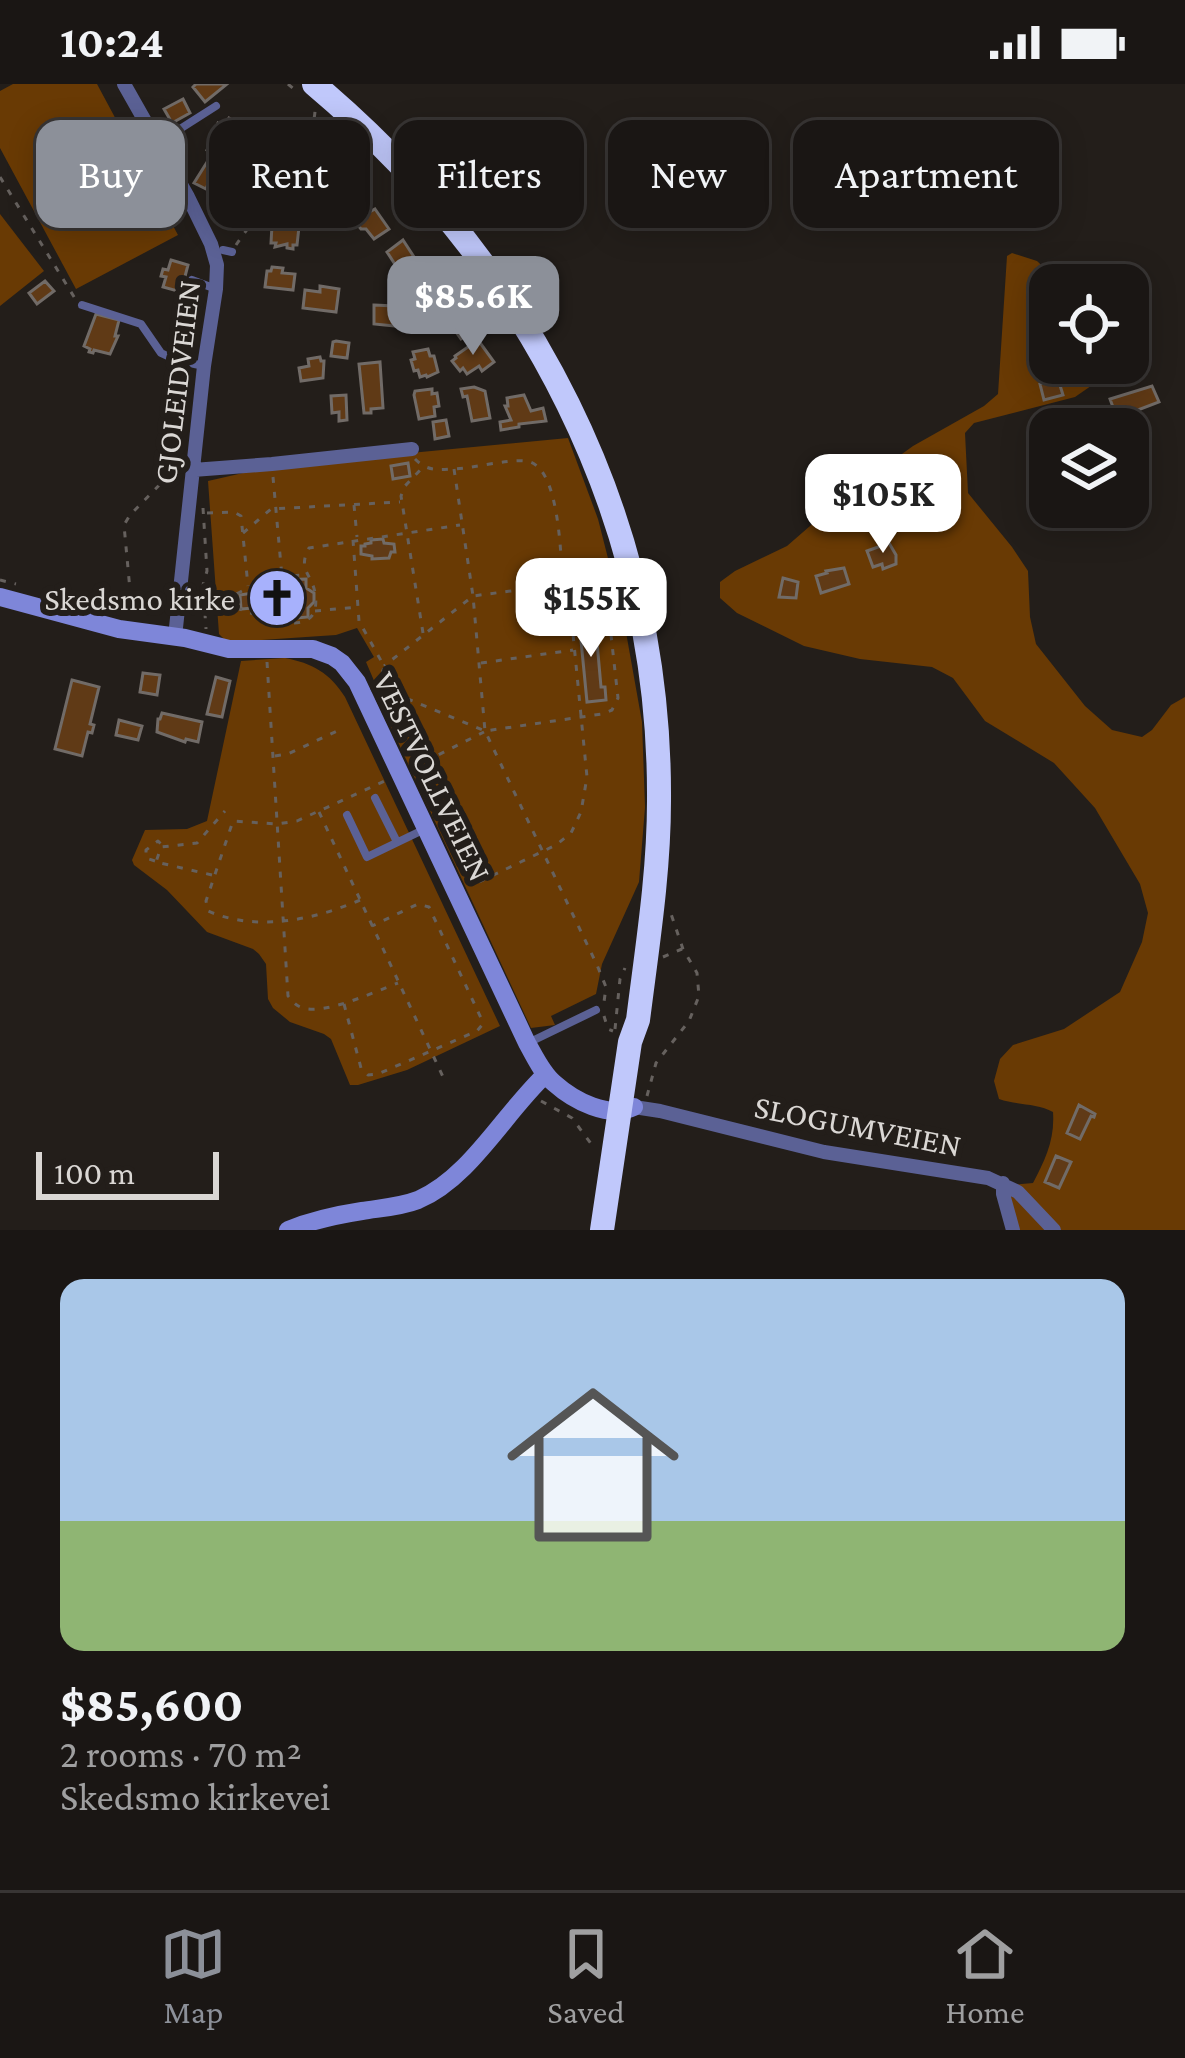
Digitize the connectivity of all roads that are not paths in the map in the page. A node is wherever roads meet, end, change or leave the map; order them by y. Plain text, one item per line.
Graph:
1 (124, 84) edge
2 (314, 84) edge
3 (216, 106) dead end
4 (145, 120) edge
5 (185, 126) edge
6 (185, 194) edge
7 (192, 280) dead end
8 (216, 289) junction
9 (82, 305) road end
10 (203, 366) junction
11 (412, 449) road end
12 (196, 470) junction
13 (0, 597) edge
14 (175, 637) junction
15 (374, 798) dead end
16 (347, 815) dead end
17 (426, 828) junction
18 (397, 842) junction
19 (596, 1010) dead end
20 (527, 1043) junction
21 (546, 1074) junction
22 (630, 1104) junction
23 (1003, 1183) junction
24 (288, 1230) edge
25 (606, 1230) edge
26 (1013, 1230) edge
27 (1054, 1230) edge

1 - 4 street, GJOLEIDVEIEN
2 - 22 highway
3 - 5 lane
6 - 8 street, GJOLEIDVEIEN
7 - 8 lane
8 - 10 street, GJOLEIDVEIEN
9 - 10 lane
10 - 12 street, GJOLEIDVEIEN
11 - 12 street
12 - 14 street, GJOLEIDVEIEN
13 - 14 street, VESTVOLLVEIEN
14 - 17 street, VESTVOLLVEIEN
15 - 18 lane
16 - 18 lane
17 - 18 lane
17 - 20 street, VESTVOLLVEIEN
19 - 20 lane
20 - 21 street, VESTVOLLVEIEN
21 - 22 street, VESTVOLLVEIEN
21 - 24 street
22 - 23 street, SLOGUMVEIEN
22 - 25 highway
23 - 26 street
23 - 27 street, SLOGUMVEIEN

